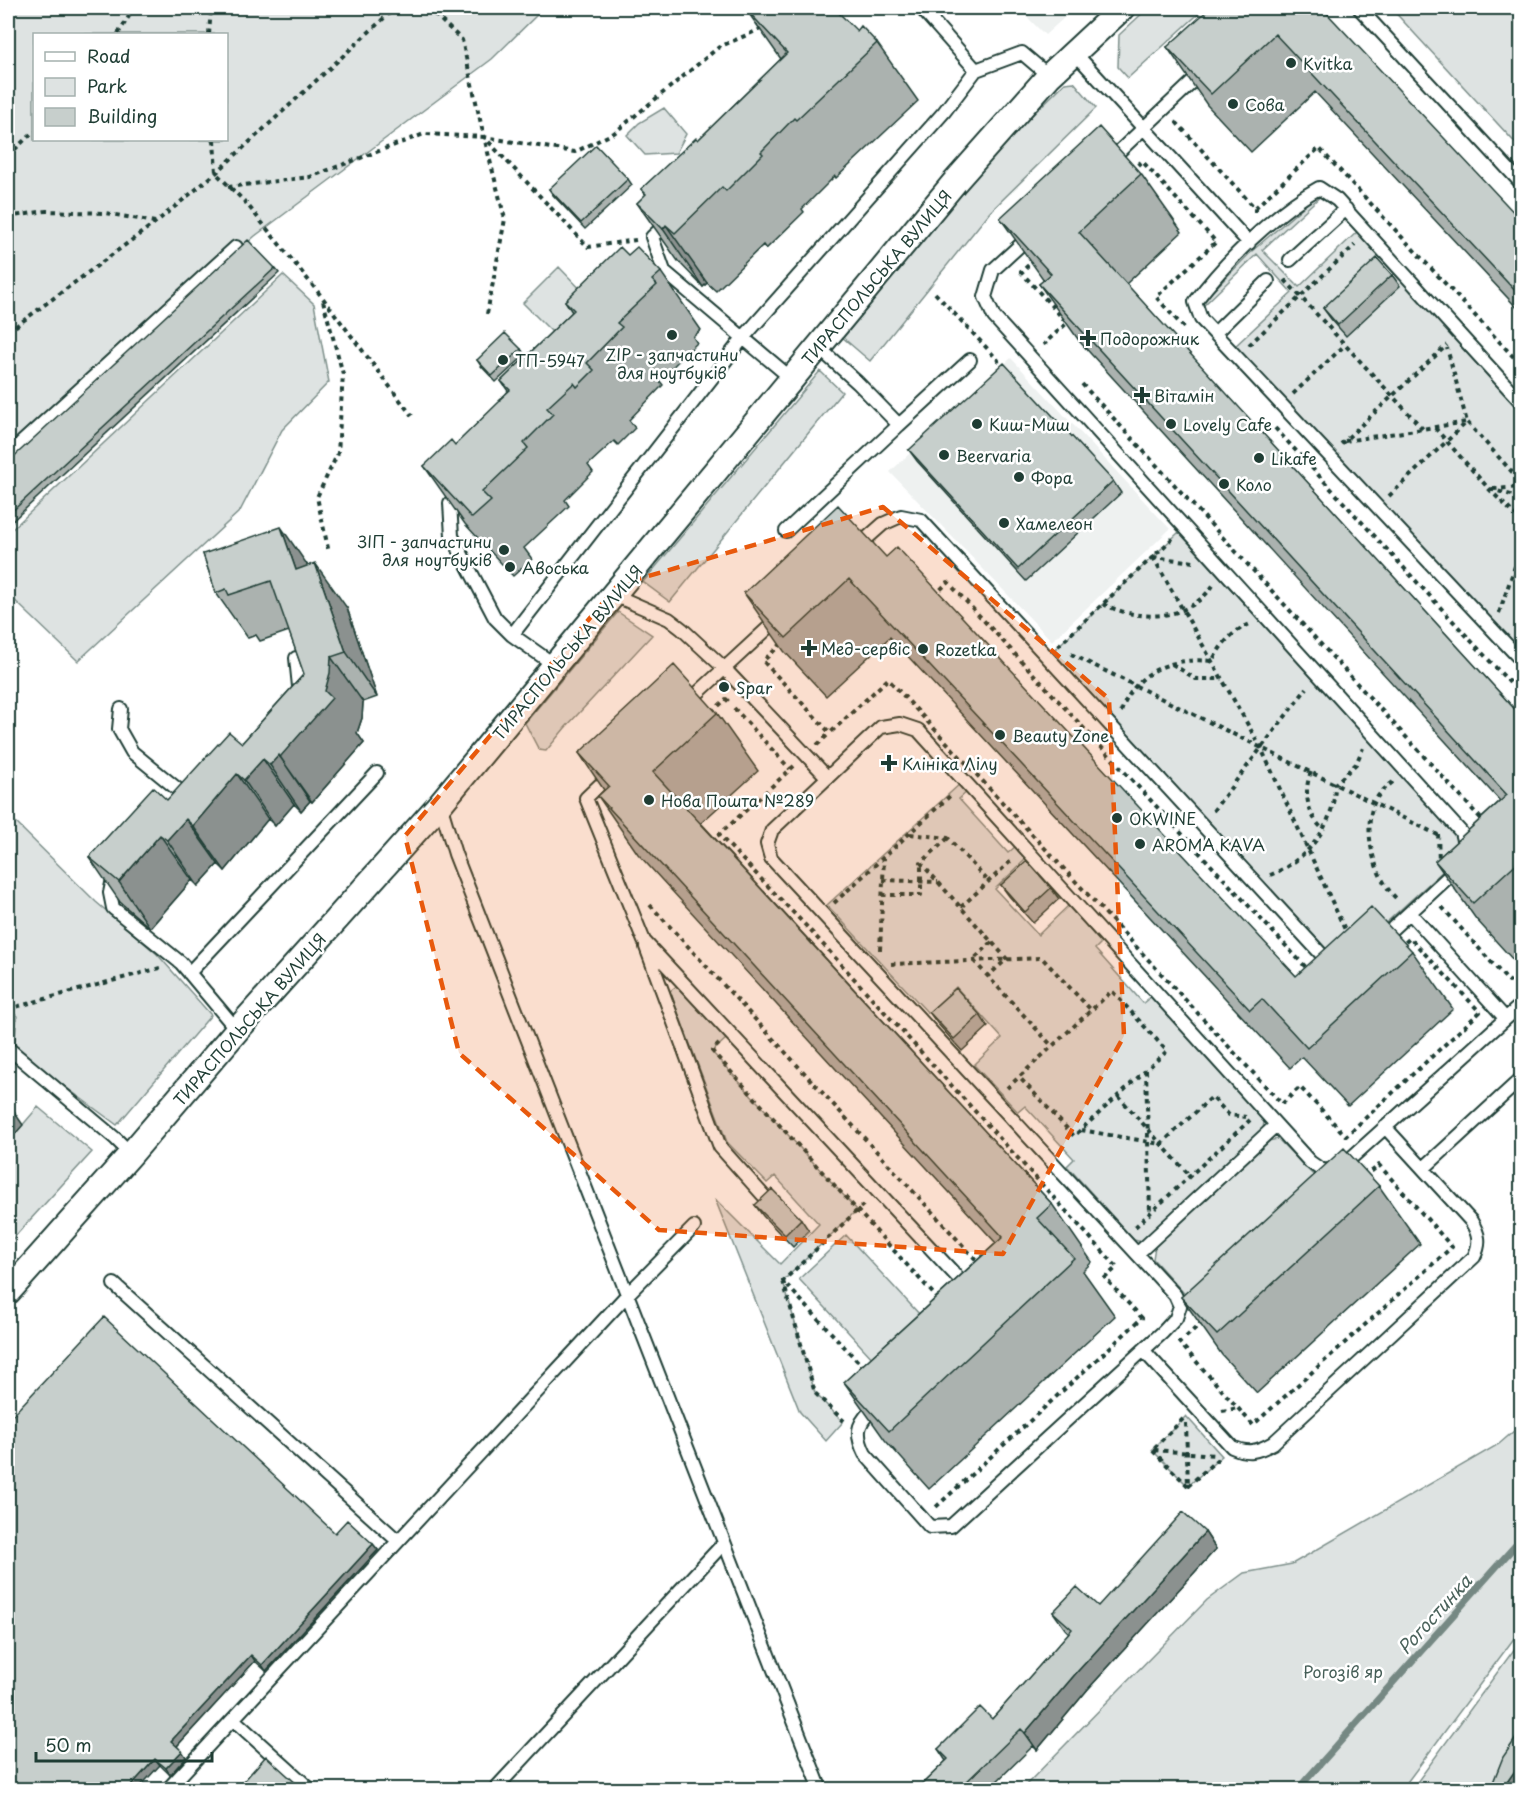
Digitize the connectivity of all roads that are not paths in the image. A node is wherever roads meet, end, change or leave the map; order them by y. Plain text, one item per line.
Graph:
1 (921, 8) edge
2 (1122, 8) edge
3 (1359, 8) edge
4 (1074, 52) junction
5 (1211, 64) edge
6 (976, 70) junction
7 (1050, 76) junction
8 (1144, 128) junction
9 (1102, 167) edge
10 (1521, 184) edge
11 (1346, 209) junction
12 (677, 214) edge
13 (1035, 231) edge
14 (1249, 243) junction
15 (236, 247) dead end
16 (1386, 254) junction
17 (1290, 260) dead end
18 (1373, 266) edge
19 (1273, 277) road end
20 (1215, 333) junction
21 (743, 338) junction
22 (818, 347) junction
23 (970, 360) dead end
24 (792, 379) junction
25 (1521, 403) edge
26 (899, 425) junction
27 (8, 455) edge
28 (465, 484) edge
29 (786, 531) dead end
30 (848, 556) edge
31 (614, 596) junction
32 (786, 612) edge
33 (512, 635) junction
34 (296, 658) edge
35 (1521, 661) edge
36 (556, 666) junction
37 (724, 668) junction
38 (296, 705) edge
39 (121, 709) dead end
40 (681, 709) edge
41 (620, 765) edge
42 (377, 773) dead end
43 (827, 777) junction
44 (181, 793) edge
45 (440, 804) junction
46 (116, 865) edge
47 (1408, 909) junction
48 (644, 941) junction
49 (1367, 952) edge
50 (1349, 962) edge
51 (185, 968) junction
52 (1521, 1004) edge
53 (1505, 1018) junction
54 (237, 1030) junction
55 (8, 1048) edge
56 (1521, 1078) edge
57 (1276, 1125) junction
58 (1385, 1127) junction
59 (130, 1154) junction
60 (1424, 1168) junction
61 (763, 1195) edge
62 (694, 1227) dead end
63 (1137, 1254) junction
64 (114, 1284) dead end
65 (8, 1293) edge
66 (627, 1295) junction
67 (972, 1302) edge
68 (1144, 1351) junction
69 (885, 1397) edge
70 (399, 1541) junction
71 (724, 1543) junction
72 (233, 1719) junction
73 (167, 1790) edge
74 (310, 1790) edge
75 (494, 1790) edge
76 (820, 1790) edge

1 - 6 lane
2 - 4 street, ТИРАСПОЛЬСЬКА ВУЛИЦЯ
3 - 10 lane
4 - 7 street, ТИРАСПОЛЬСЬКА ВУЛИЦЯ
4 - 8 lane
5 - 8 lane
6 - 7 lane
6 - 21 lane
7 - 22 street, ТИРАСПОЛЬСЬКА ВУЛИЦЯ
8 - 9 lane
8 - 14 lane
11 - 14 lane
11 - 16 lane
11 - 17 lane
12 - 21 lane
13 - 47 lane
14 - 20 lane
15 - 27 lane
16 - 18 lane
16 - 25 lane
19 - 20 lane
20 - 35 lane
21 - 24 lane
21 - 33 lane
22 - 24 street, ТИРАСПОЛЬСЬКА ВУЛИЦЯ
22 - 26 lane
23 - 26 lane
24 - 31 street, ТИРАСПОЛЬСЬКА ВУЛИЦЯ
26 - 29 lane
28 - 33 lane
30 - 50 lane
31 - 36 street, ТИРАСПОЛЬСЬКА ВУЛИЦЯ
31 - 37 lane
32 - 37 lane
33 - 36 lane
34 - 38 lane
36 - 45 street, ТИРАСПОЛЬСЬКА ВУЛИЦЯ
37 - 40 lane
37 - 43 lane
39 - 44 lane
41 - 48 lane
42 - 51 lane
43 - 57 lane
43 - 63 lane
45 - 54 street, ТИРАСПОЛЬСЬКА ВУЛИЦЯ
45 - 66 lane
46 - 51 lane
47 - 49 lane
47 - 53 lane
48 - 61 lane
48 - 67 lane
51 - 54 lane
52 - 53 lane
53 - 58 lane
54 - 59 street, ТИРАСПОЛЬСЬКА ВУЛИЦЯ
55 - 59 lane
56 - 60 lane
57 - 58 lane
57 - 63 lane
58 - 60 lane
59 - 65 street, ТИРАСПОЛЬСЬКА ВУЛИЦЯ
60 - 68 lane
62 - 66 lane
63 - 68 lane
64 - 70 lane
66 - 70 lane
66 - 71 lane
68 - 69 lane
70 - 72 lane
71 - 75 lane
71 - 76 lane
72 - 73 lane
72 - 74 lane

